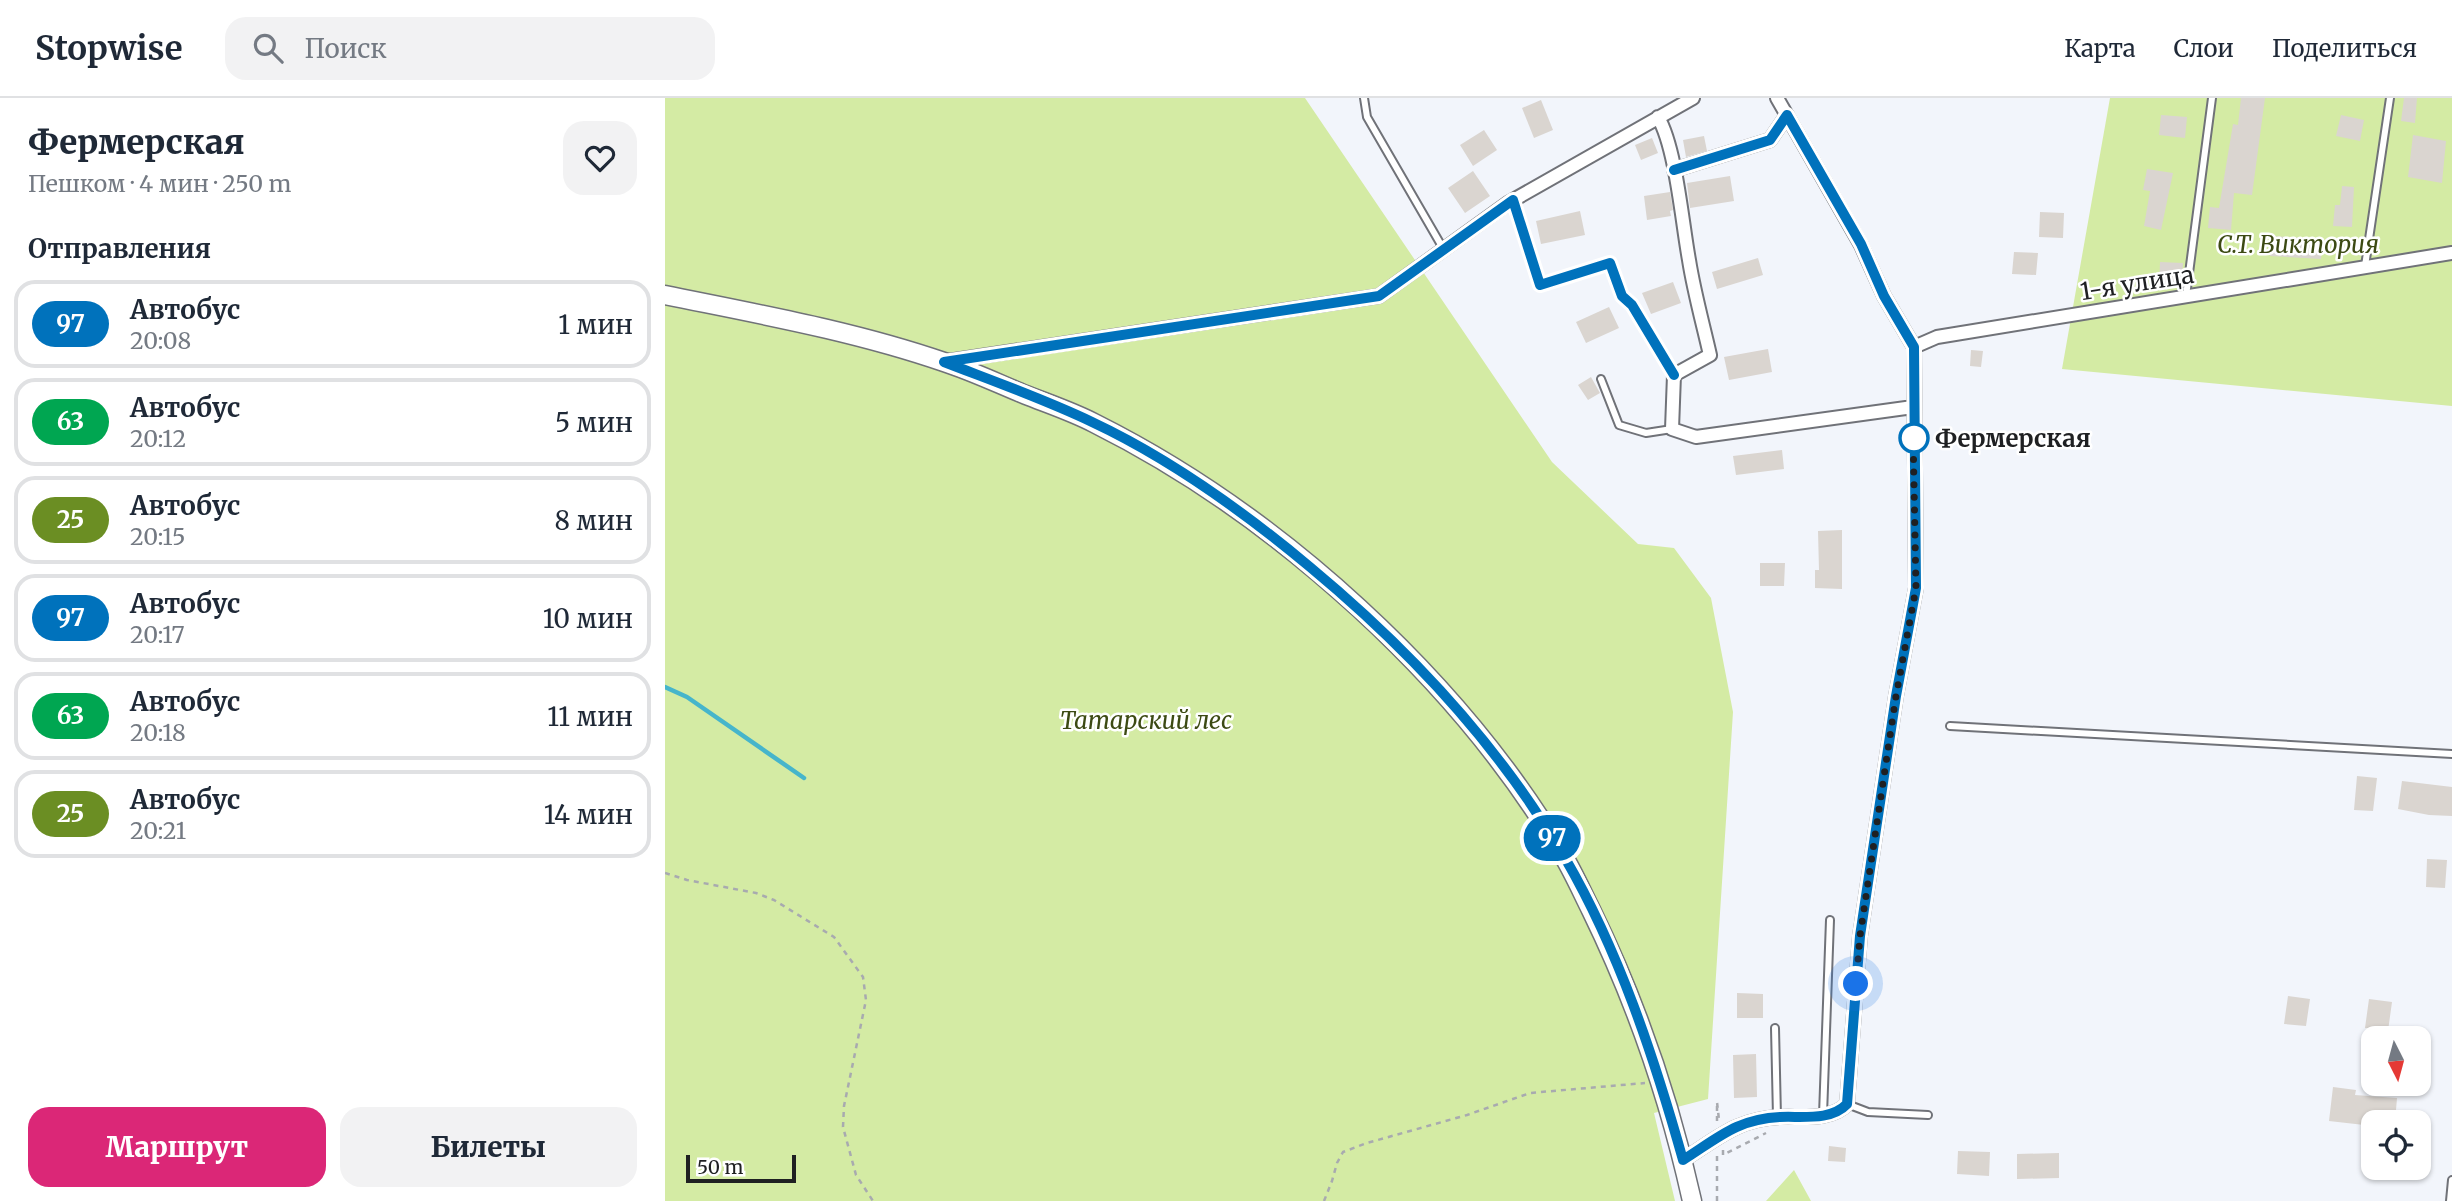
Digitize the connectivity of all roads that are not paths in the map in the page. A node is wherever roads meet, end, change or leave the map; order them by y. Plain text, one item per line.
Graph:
1 (1364, 98) edge
2 (1693, 98) edge
3 (1777, 98) edge
4 (2212, 98) edge
5 (2390, 98) edge
6 (1787, 115) junction
7 (1658, 117) junction
8 (1674, 170) junction
9 (1513, 200) junction
10 (1444, 250) junction
11 (2452, 253) edge
12 (2365, 266) junction
13 (665, 295) edge
14 (2186, 296) junction
15 (1914, 347) junction
16 (944, 362) junction
17 (1674, 375) junction
18 (1601, 379) dead end
19 (1913, 407) junction
20 (1672, 429) junction
21 (1950, 726) dead end
22 (2452, 754) edge
23 (1830, 920) dead end
24 (1775, 1028) dead end
25 (1847, 1104) junction
26 (1823, 1115) junction
27 (1928, 1115) dead end
28 (1777, 1117) junction
29 (1683, 1160) junction
30 (2452, 1180) edge
31 (1692, 1201) edge
32 (2450, 1201) edge

1 - 10 lane
2 - 7 street
3 - 6 street
4 - 14 lane
5 - 12 lane
6 - 8 street
6 - 15 street
7 - 8 street
7 - 9 street
8 - 17 street
9 - 10 street
9 - 17 lane
10 - 16 street
11 - 12 street, 1-я улица
12 - 14 street, 1-я улица
13 - 16 main road
14 - 15 street, 1-я улица
15 - 19 street
16 - 29 main road
17 - 20 street
18 - 20 lane
19 - 20 street
19 - 25 street
21 - 22 lane
23 - 26 lane
24 - 28 lane
25 - 26 street
25 - 27 lane
26 - 28 street
28 - 29 street
29 - 31 main road
30 - 32 lane

